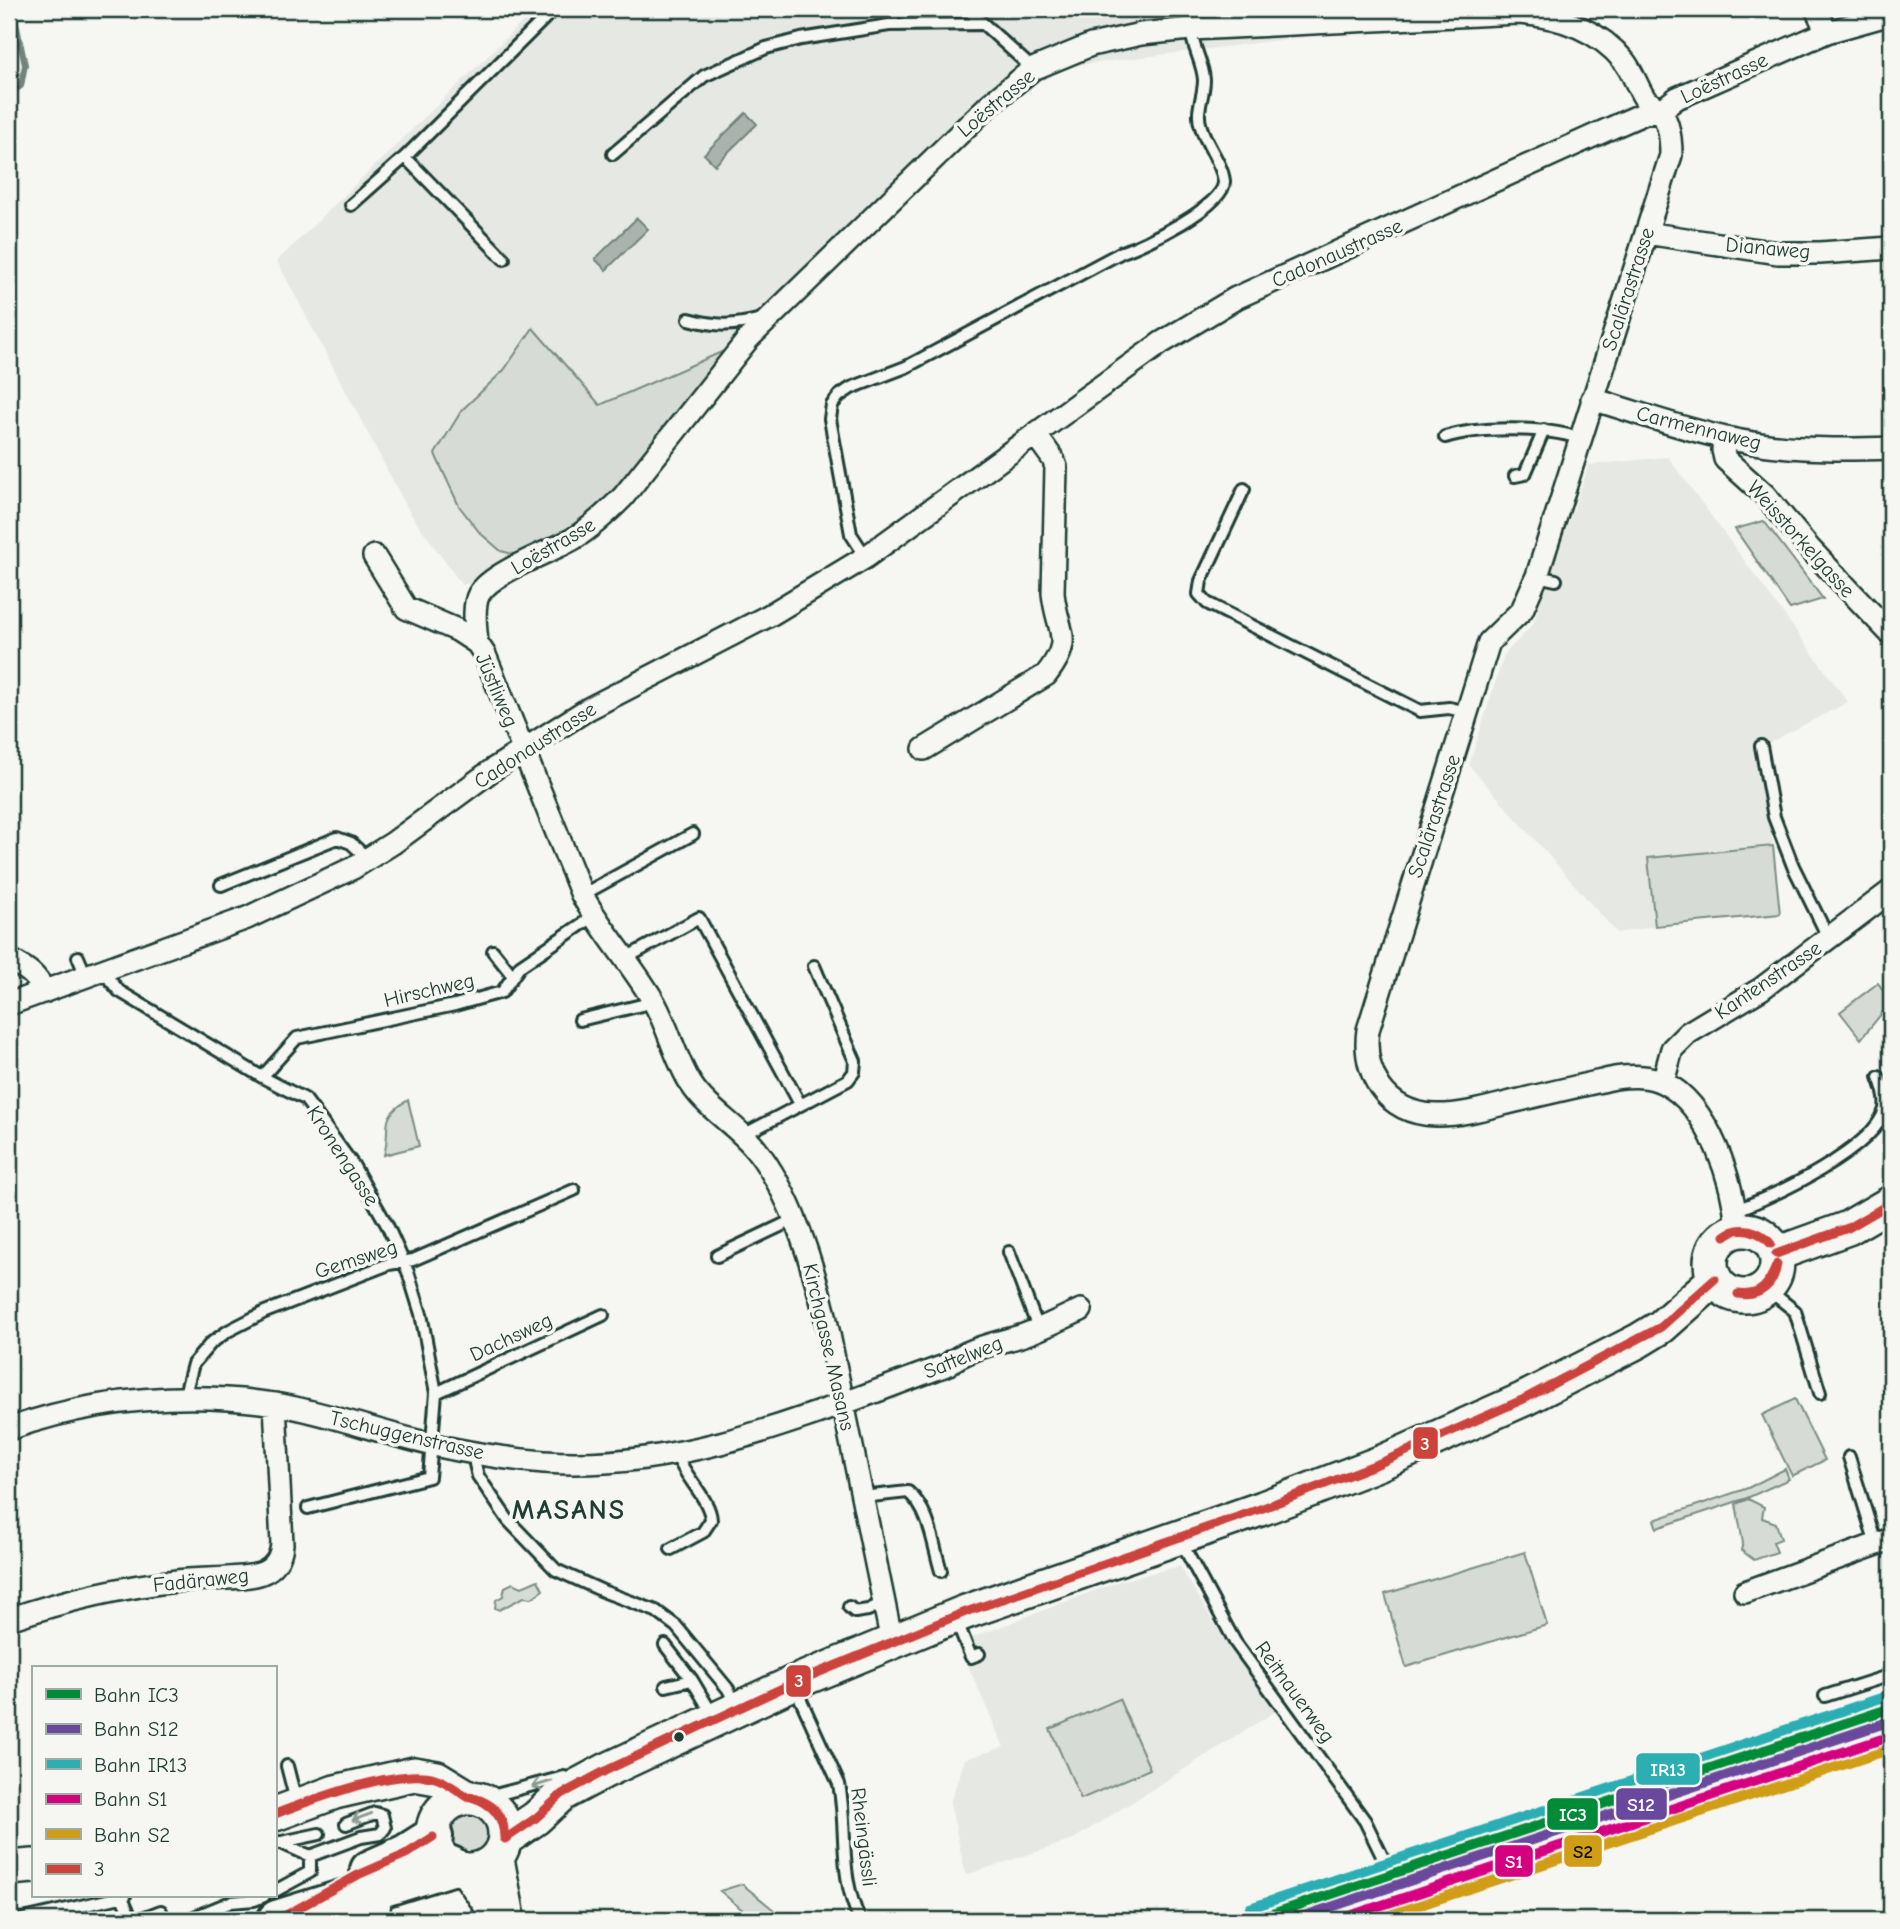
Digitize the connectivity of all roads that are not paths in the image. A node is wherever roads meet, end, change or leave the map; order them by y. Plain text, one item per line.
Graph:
1 (554, 9) edge
2 (967, 9) edge
3 (1815, 9) edge
4 (1891, 14) edge
5 (981, 24) junction
6 (1191, 29) junction
7 (1827, 32) junction
8 (1033, 69) junction
9 (1660, 111) junction
10 (612, 154) dead end
11 (405, 156) junction
12 (351, 205) dead end
13 (1646, 233) junction
14 (1891, 248) edge
15 (504, 259) dead end
16 (768, 318) junction
17 (690, 319) dead end
18 (1592, 399) junction
19 (1544, 430) junction
20 (1035, 433) junction
21 (1445, 437) dead end
22 (1579, 438) junction
23 (1724, 438) junction
24 (1891, 448) edge
25 (1515, 476) dead end
26 (1244, 489) dead end
27 (374, 556) dead end
28 (866, 557) junction
29 (1891, 634) edge
30 (477, 643) junction
31 (1467, 712) junction
32 (1761, 746) dead end
33 (924, 749) dead end
34 (524, 750) junction
35 (693, 834) dead end
36 (368, 859) junction
37 (221, 886) dead end
38 (1891, 891) edge
39 (582, 895) junction
40 (594, 916) junction
41 (1829, 939) junction
42 (493, 951) dead end
43 (9, 959) edge
44 (624, 959) junction
45 (814, 966) dead end
46 (90, 967) junction
47 (512, 975) junction
48 (44, 992) junction
49 (654, 1002) junction
50 (9, 1004) edge
51 (580, 1020) dead end
52 (262, 1077) junction
53 (1879, 1077) dead end
54 (1663, 1082) junction
55 (800, 1104) junction
56 (743, 1135) junction
57 (573, 1190) dead end
58 (1891, 1203) edge
59 (793, 1220) junction
60 (1737, 1220) junction
61 (1009, 1252) dead end
62 (1776, 1254) junction
63 (717, 1256) dead end
64 (402, 1263) junction
65 (1715, 1279) junction
66 (1766, 1288) junction
67 (1082, 1310) dead end
68 (603, 1315) dead end
69 (1038, 1328) junction
70 (436, 1393) junction
71 (1820, 1393) dead end
72 (184, 1398) junction
73 (843, 1402) junction
74 (275, 1405) junction
75 (9, 1429) edge
76 (432, 1445) junction
77 (676, 1453) junction
78 (477, 1454) junction
79 (1849, 1457) dead end
80 (862, 1497) junction
81 (308, 1508) dead end
82 (1179, 1537) junction
83 (1884, 1541) edge
84 (671, 1549) dead end
85 (940, 1571) dead end
86 (1745, 1592) dead end
87 (883, 1603) junction
88 (849, 1607) dead end
89 (955, 1617) junction
90 (9, 1619) edge
91 (892, 1642) junction
92 (665, 1645) dead end
93 (979, 1654) dead end
94 (1891, 1675) edge
95 (692, 1680) junction
96 (793, 1683) junction
97 (666, 1686) dead end
98 (1825, 1696) dead end
99 (727, 1715) junction
100 (287, 1766) dead end
101 (605, 1771) junction
102 (383, 1781) junction
103 (562, 1794) junction
104 (480, 1801) junction
105 (346, 1824) dead end
106 (281, 1827) edge
107 (318, 1834) dead end
108 (502, 1847) junction
109 (446, 1848) junction
110 (310, 1856) junction
111 (1385, 1864) dead end
112 (32, 1866) edge
113 (9, 1868) edge
114 (276, 1890) edge
115 (114, 1898) edge
116 (124, 1898) edge
117 (268, 1909) edge
118 (161, 1911) dead end
119 (376, 1911) edge
120 (19, 1920) edge
121 (134, 1920) edge
122 (187, 1920) edge
123 (505, 1920) edge
124 (860, 1920) edge

1 - 11 lane
2 - 5 lane
3 - 7 street
4 - 7 street, Loëstrasse
5 - 8 lane
5 - 10 lane
6 - 8 street, Loëstrasse
6 - 9 street, Loëstrasse
6 - 28 lane
7 - 9 street, Loëstrasse
8 - 16 street, Loëstrasse
9 - 13 street, Scalärastrasse
9 - 20 street, Cadonaustrasse
11 - 12 lane
11 - 15 lane
13 - 14 street, Dianaweg
13 - 18 street, Scalärastrasse
16 - 17 lane
16 - 30 street, Loëstrasse
18 - 22 street, Scalärastrasse
18 - 23 street, Carmennaweg
19 - 21 lane
19 - 22 lane
19 - 25 lane
20 - 28 street, Cadonaustrasse
20 - 33 street
22 - 31 street, Scalärastrasse
23 - 24 street, Carmennaweg
23 - 29 street, Weisstorkelgasse
26 - 31 lane
27 - 30 street, Jüstliweg
28 - 34 street, Cadonaustrasse
30 - 34 street, Jüstliweg
31 - 54 street, Scalärastrasse
32 - 41 lane
34 - 36 street, Cadonaustrasse
34 - 39 street, Kirchgasse Masans
35 - 39 lane
36 - 37 lane
36 - 46 street, Cadonaustrasse
38 - 41 street, Kantenstrasse
39 - 40 street, Kirchgasse Masans
40 - 44 street, Kirchgasse Masans
40 - 47 lane, Hirschweg
41 - 54 street, Kantenstrasse
42 - 47 lane
43 - 48 street
44 - 49 street, Kirchgasse Masans
44 - 55 lane
45 - 55 lane
46 - 48 street, Cadonaustrasse
46 - 52 lane, Kronengasse
47 - 52 lane, Hirschweg
48 - 50 street, Cadonaustrasse
49 - 51 lane
49 - 56 street, Kirchgasse Masans
52 - 64 lane, Kronengasse
53 - 60 lane
54 - 60 street
55 - 56 lane
56 - 59 street, Kirchgasse Masans
57 - 64 lane, Gemsweg
58 - 62 main road
59 - 63 lane
59 - 73 street, Kirchgasse Masans
60 - 62 main road
60 - 65 main road
61 - 69 lane
62 - 66 main road
64 - 70 lane, Kronengasse
64 - 72 lane, Gemsweg
65 - 66 main road
65 - 82 main road
66 - 71 lane
67 - 69 street, Sattelweg
68 - 70 lane, Dachsweg
69 - 73 street, Sattelweg
70 - 76 lane, Kronengasse
72 - 74 street, Tschuggenstrasse
72 - 75 street, Tschuggenstrasse
73 - 77 street, Tschuggenstrasse
73 - 80 street, Kirchgasse Masans
74 - 76 street, Tschuggenstrasse
74 - 90 street, Fadäraweg
76 - 78 street, Tschuggenstrasse
76 - 81 lane, Kronengasse
77 - 78 street, Tschuggenstrasse
77 - 84 lane
78 - 99 lane
79 - 83 lane
80 - 85 lane
80 - 87 street, Kirchgasse Masans
82 - 89 main road
82 - 111 lane, Reitnauerweg
83 - 86 street
87 - 88 lane
87 - 91 street, Kirchgasse Masans
89 - 91 main road
89 - 93 lane
91 - 96 main road
92 - 95 lane
94 - 98 lane
95 - 97 lane
95 - 99 lane
96 - 99 main road
96 - 124 lane, Rheingässli
99 - 101 main road
100 - 106 lane
101 - 103 main road
101 -> 104 lane
102 - 104 main road
102 - 106 main road
102 - 109 main road
103 - 104 main road
103 - 108 main road
104 - 108 main road
104 - 109 main road
110 -> 105 lane
106 - 107 lane
106 - 110 lane
108 - 109 main road
108 - 123 street
109 - 117 highway
109 - 119 highway
109 - 123 street
110 - 114 lane
112 - 113 main road
115 - 120 lane
116 - 121 lane
117 - 119 highway
117 - 122 lane
118 - 121 lane

